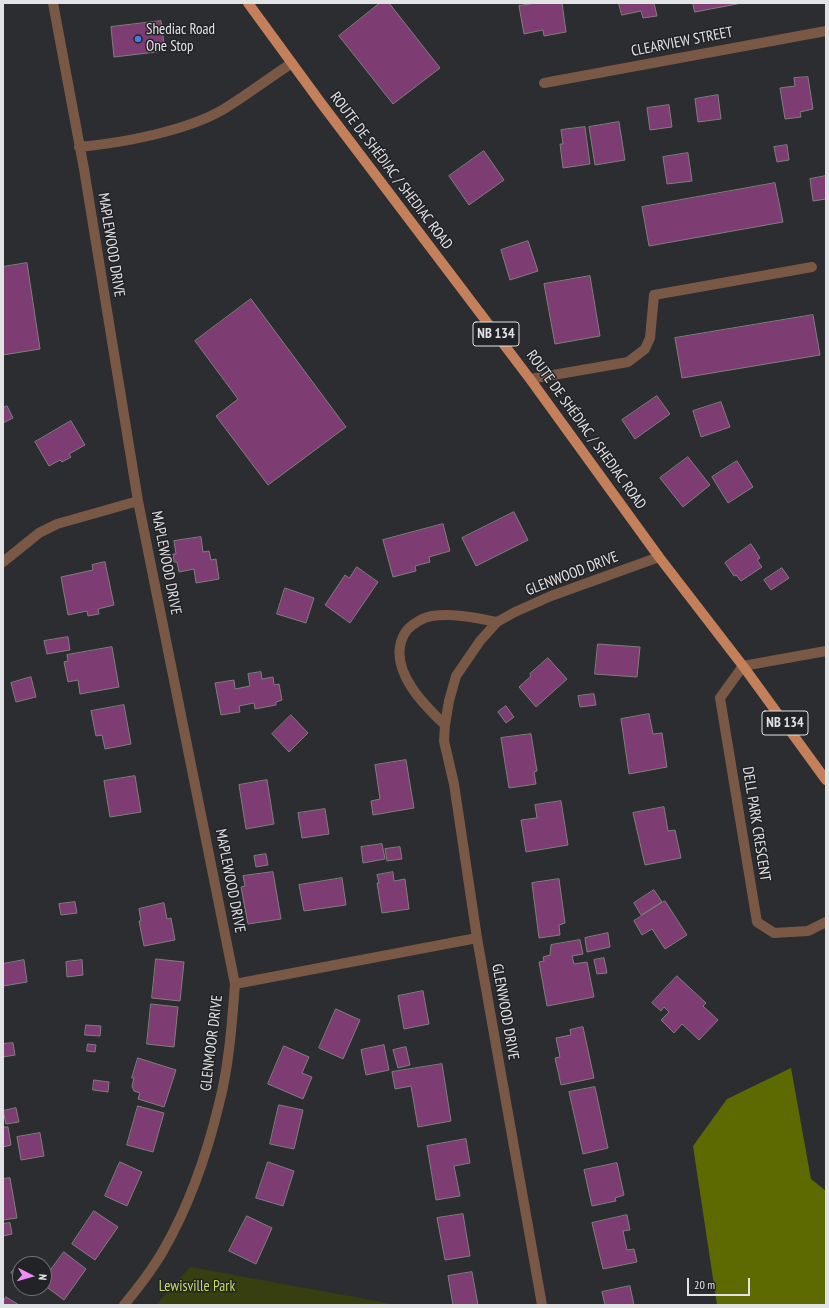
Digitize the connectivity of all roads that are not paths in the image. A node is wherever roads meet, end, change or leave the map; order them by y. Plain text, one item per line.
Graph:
1 (53, 3) edge
2 (248, 3) edge
3 (826, 31) edge
4 (292, 63) junction
5 (544, 83) dead end
6 (79, 147) junction
7 (812, 267) dead end
8 (530, 379) junction
9 (138, 501) junction
10 (659, 557) junction
11 (3, 562) edge
12 (497, 622) junction
13 (826, 651) edge
14 (743, 666) junction
15 (445, 725) junction
16 (826, 780) edge
17 (826, 922) edge
18 (477, 938) junction
19 (235, 984) junction
20 (124, 1305) edge
21 (542, 1305) edge

1 - 6 street, MAPLEWOOD DRIVE
2 - 4 main road, ROUTE DE SHÉDIAC / SHEDIAC ROAD / NB 134
3 - 5 street, CLEARVIEW STREET
4 - 6 street
4 - 8 main road, ROUTE DE SHÉDIAC / SHEDIAC ROAD / NB 134
6 - 9 street, MAPLEWOOD DRIVE
7 - 8 street
8 - 10 main road, ROUTE DE SHÉDIAC / SHEDIAC ROAD / NB 134
9 - 11 street
9 - 19 street, MAPLEWOOD DRIVE
10 - 12 street, GLENWOOD DRIVE
10 - 14 main road, ROUTE DE SHÉDIAC / SHEDIAC ROAD / NB 134
12 - 15 street, GLENWOOD DRIVE
12 - 15 street
13 - 14 street
14 - 16 main road, ROUTE DE SHÉDIAC / SHEDIAC ROAD / NB 134
14 - 17 street, DELL PARK CRESCENT
15 - 18 street, GLENWOOD DRIVE
18 - 19 street, GLENMOOR DRIVE
18 - 21 street, GLENWOOD DRIVE
19 - 20 street, GLENMOOR DRIVE

